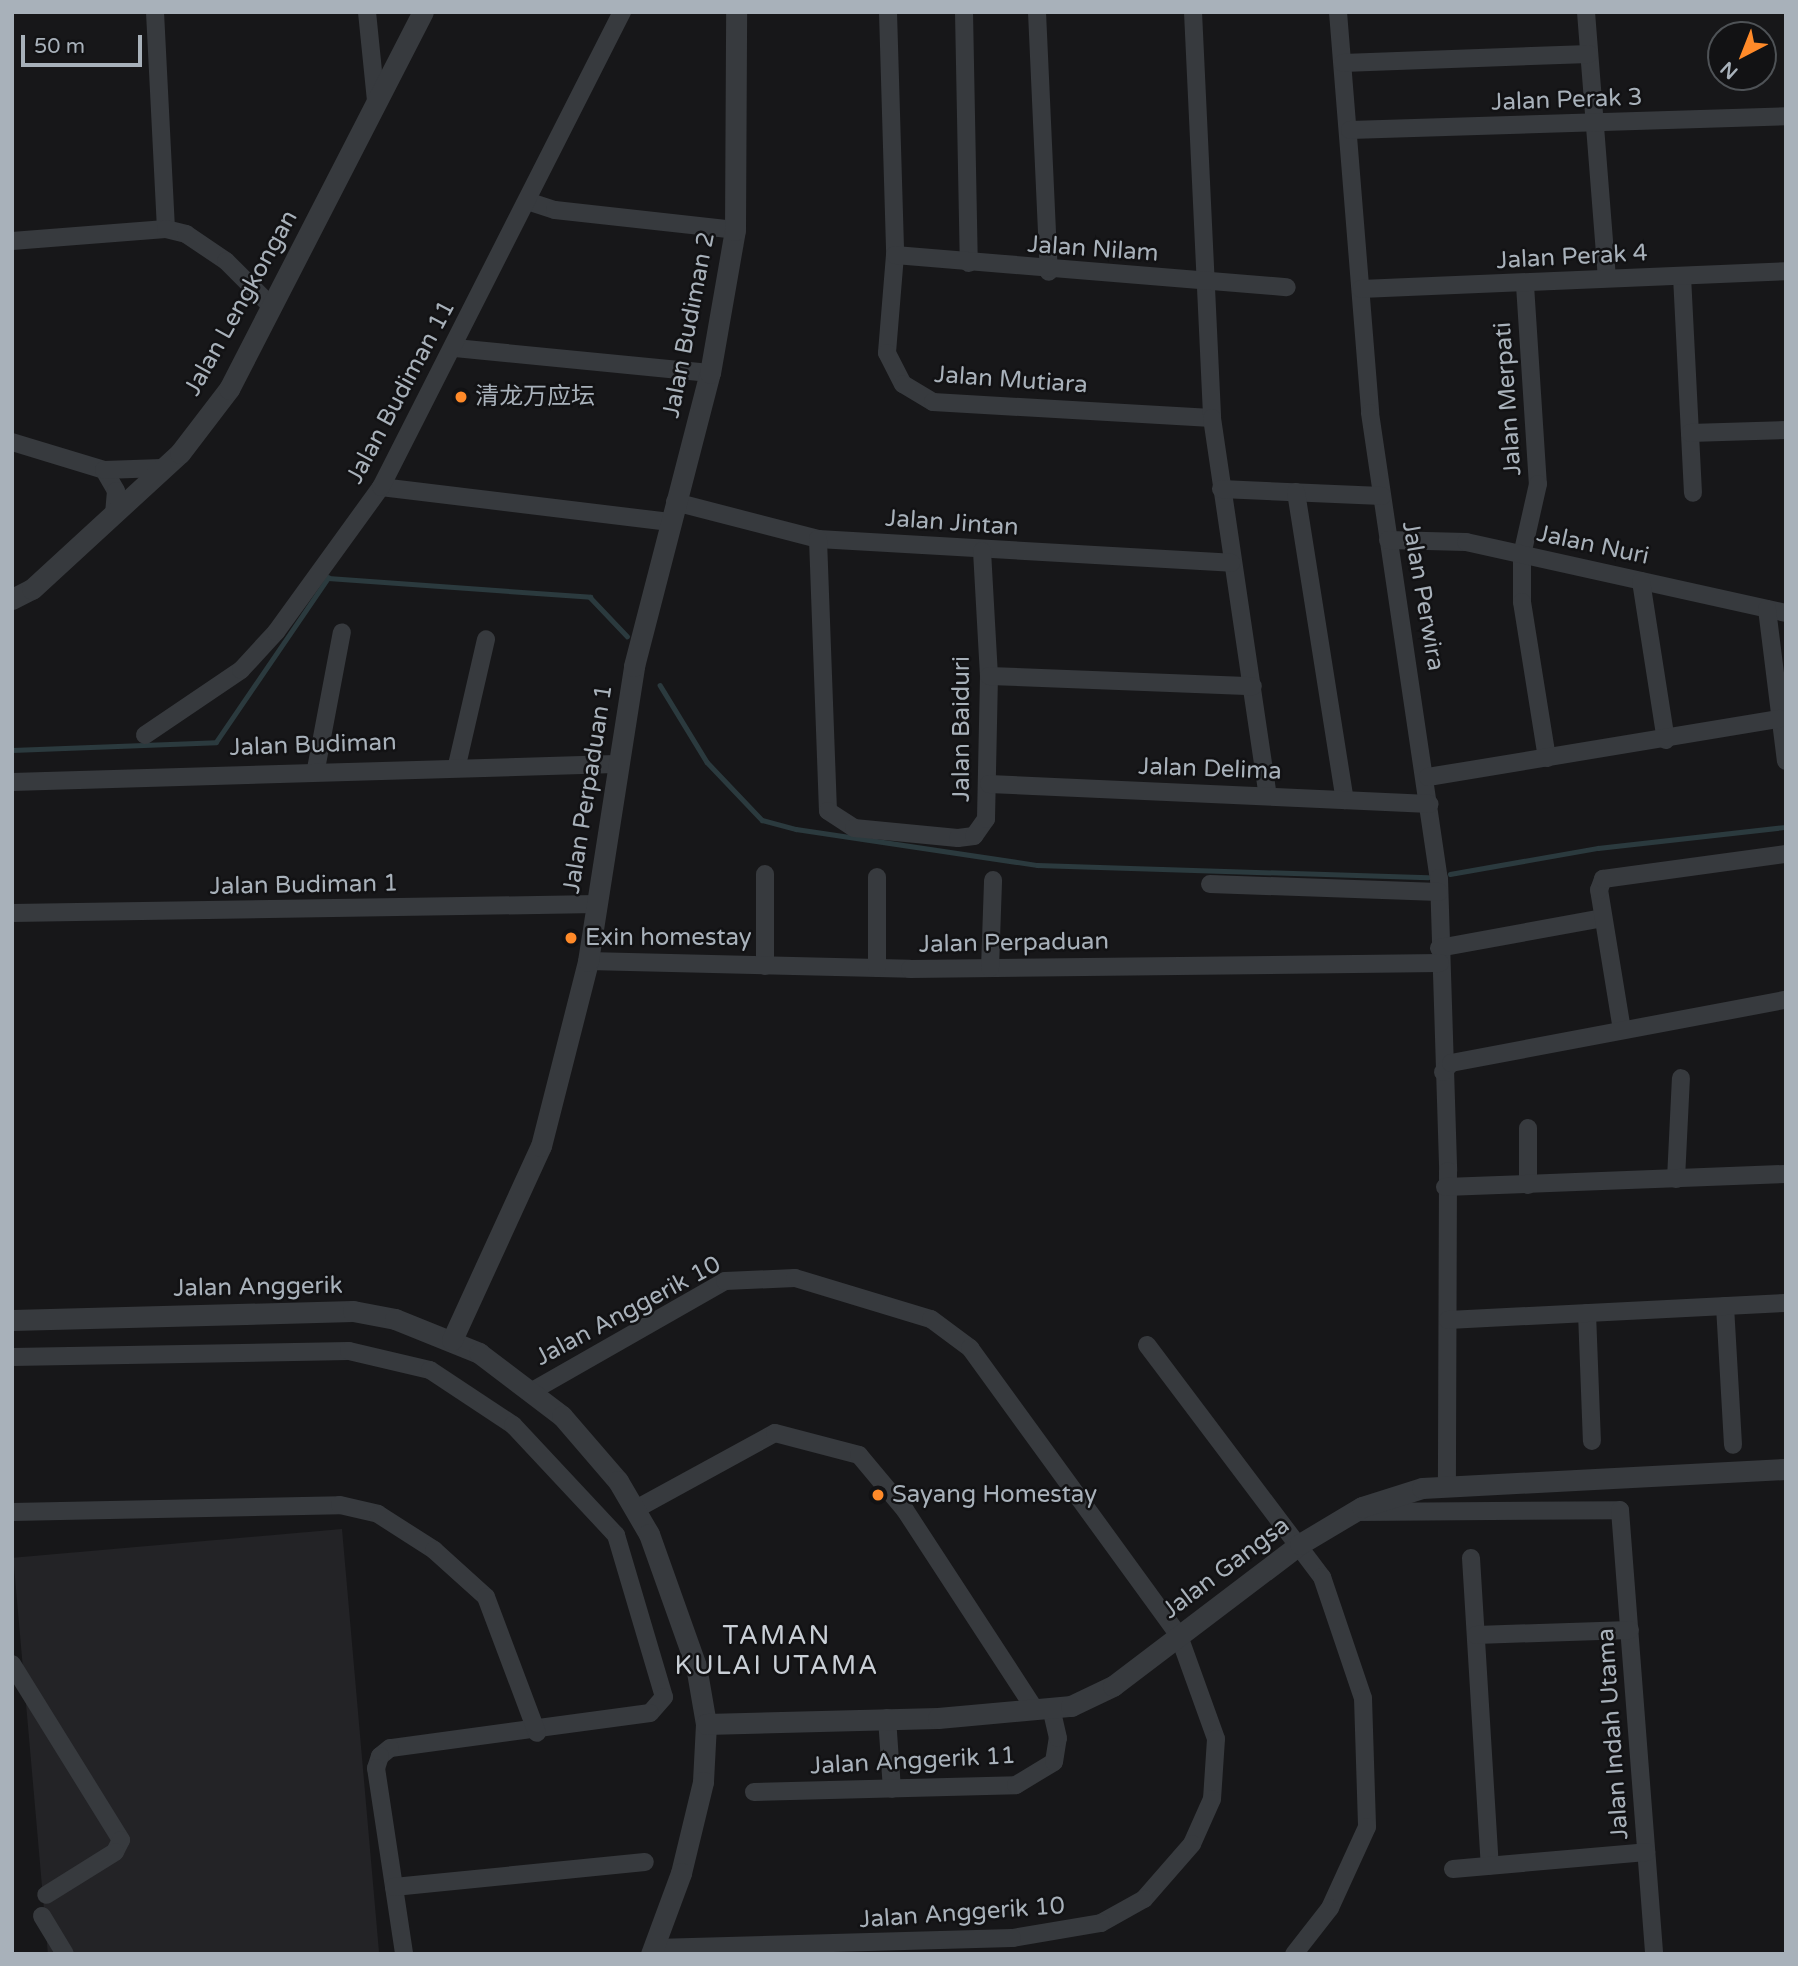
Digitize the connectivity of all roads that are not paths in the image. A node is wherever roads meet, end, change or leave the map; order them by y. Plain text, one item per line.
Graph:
1 (156, 12) edge
2 (368, 12) edge
3 (423, 12) edge
4 (622, 12) edge
5 (736, 12) edge
6 (888, 12) edge
7 (964, 12) edge
8 (1037, 12) edge
9 (1193, 12) edge
10 (1338, 12) edge
11 (1586, 12) edge
12 (1589, 54) junction
13 (1343, 63) junction
14 (376, 101) junction
15 (1786, 116) edge
16 (1595, 125) junction
17 (1350, 130) junction
18 (527, 201) junction
19 (166, 229) junction
20 (735, 230) junction
21 (12, 241) edge
22 (895, 255) junction
23 (969, 263) junction
24 (1786, 271) edge
25 (1049, 272) junction
26 (1682, 276) junction
27 (1607, 277) junction
28 (1204, 282) junction
29 (1525, 285) junction
30 (1287, 287) dead end
31 (1361, 289) junction
32 (273, 308) junction
33 (455, 348) junction
34 (710, 373) junction
35 (1212, 418) junction
36 (1786, 430) edge
37 (1690, 433) junction
38 (12, 443) edge
39 (162, 468) junction
40 (103, 470) junction
41 (381, 487) junction
42 (1221, 489) junction
43 (1296, 492) junction
44 (1693, 493) dead end
45 (1382, 496) junction
46 (673, 512) junction
47 (114, 513) junction
48 (818, 539) junction
49 (1388, 540) junction
50 (982, 551) junction
51 (1522, 555) junction
52 (1231, 563) junction
53 (1641, 581) junction
54 (12, 599) edge
55 (1768, 609) junction
56 (1786, 613) edge
57 (342, 632) dead end
58 (486, 639) dead end
59 (640, 642) joint
60 (989, 676) junction
61 (1253, 686) junction
62 (1779, 719) junction
63 (145, 735) dead end
64 (1666, 740) junction
65 (1547, 758) junction
66 (1786, 761) edge
67 (615, 764) junction
68 (457, 765) junction
69 (316, 769) junction
70 (1428, 777) junction
71 (12, 782) edge
72 (989, 784) junction
73 (1268, 796) junction
74 (1345, 800) junction
75 (1430, 804) junction
76 (1786, 854) edge
77 (765, 874) dead end
78 (877, 877) dead end
79 (1438, 877) junction
80 (993, 880) dead end
81 (1210, 884) dead end
82 (597, 904) junction
83 (12, 913) edge
84 (1602, 918) junction
85 (1440, 955) junction
86 (588, 961) junction
87 (765, 966) junction
88 (877, 968) junction
89 (990, 968) junction
90 (1786, 1000) edge
91 (1622, 1030) junction
92 (1443, 1072) junction
93 (1681, 1077) dead end
94 (1528, 1128) dead end
95 (1786, 1174) edge
96 (1676, 1179) junction
97 (1528, 1185) junction
98 (1445, 1187) junction
99 (1786, 1303) edge
100 (1725, 1306) junction
101 (1587, 1313) junction
102 (12, 1320) edge
103 (1448, 1320) junction
104 (452, 1340) junction
105 (1147, 1345) dead end
106 (12, 1357) edge
107 (534, 1390) junction
108 (1592, 1441) dead end
109 (1733, 1445) dead end
110 (1786, 1469) edge
111 (1447, 1486) junction
112 (636, 1509) junction
113 (1353, 1511) junction
114 (12, 1512) edge
115 (1300, 1544) junction
116 (1471, 1558) dead end
117 (1630, 1630) junction
118 (1476, 1635) junction
119 (1179, 1636) junction
120 (12, 1664) edge
121 (1043, 1709) junction
122 (887, 1718) junction
123 (706, 1724) junction
124 (537, 1733) junction
125 (892, 1789) junction
126 (754, 1792) dead end
127 (1646, 1852) junction
128 (645, 1862) dead end
129 (1490, 1865) junction
130 (1452, 1869) dead end
131 (394, 1887) junction
132 (46, 1895) dead end
133 (42, 1916) dead end
134 (653, 1951) edge
135 (65, 1954) edge
136 (404, 1954) edge
137 (1294, 1954) edge
138 (1654, 1954) edge

1 - 19 street
2 - 14 street
3 - 14 street, Jalan Lengkongan
4 - 18 street, Jalan Budiman 11
5 - 20 street, Jalan Budiman 2
6 - 22 street
7 - 23 street
8 - 25 street
9 - 28 street
10 - 13 street, Jalan Perwira
11 - 12 street
12 - 13 street
12 - 16 street
13 - 17 street, Jalan Perwira
14 - 32 street, Jalan Lengkongan
15 - 16 street, Jalan Perak 3
16 - 17 street, Jalan Perak 3
16 - 27 street
17 - 31 street, Jalan Perwira
18 - 20 street
18 - 33 street, Jalan Budiman 11
19 - 21 street
19 - 32 street
20 - 34 street, Jalan Budiman 2
22 - 23 street, Jalan Nilam
22 - 35 street, Jalan Mutiara
23 - 25 street, Jalan Nilam
24 - 26 street, Jalan Perak 4
25 - 28 street, Jalan Nilam
26 - 27 street, Jalan Perak 4
26 - 37 street
27 - 29 street, Jalan Perak 4
28 - 30 street, Jalan Nilam
28 - 35 street
29 - 31 street, Jalan Perak 4
29 - 51 street, Jalan Merpati
31 - 45 street, Jalan Perwira
32 - 39 street, Jalan Lengkongan
33 - 34 street
33 - 41 street, Jalan Budiman 11
34 - 46 street, Jalan Budiman 2
35 - 42 street
36 - 37 street
37 - 44 street
38 - 40 street
39 - 40 street
39 - 47 street, Jalan Lengkongan
40 - 47 street
41 - 46 street, Jalan Jintan
41 - 63 street, Jalan Budiman 11
42 - 43 street
42 - 52 street
43 - 45 street
43 - 74 street
45 - 49 street, Jalan Perwira
46 - 48 street, Jalan Jintan
46 - 59 street, Jalan Budiman 2
47 - 54 street, Jalan Lengkongan
48 - 50 street, Jalan Jintan
48 - 72 street, Jalan Baiduri
49 - 51 street, Jalan Nuri
49 - 70 street, Jalan Perwira
50 - 52 street, Jalan Jintan
50 - 60 street, Jalan Baiduri
51 - 53 street, Jalan Nuri
51 - 65 street, Jalan Merpati
52 - 61 street
53 - 55 street, Jalan Nuri
53 - 64 street
55 - 56 street, Jalan Nuri
55 - 62 street
57 - 69 street
58 - 68 street
59 - 67 street, Jalan Perpaduan 1
60 - 61 street
60 - 72 street, Jalan Baiduri
61 - 73 street
62 - 64 street
62 - 66 street
64 - 65 street
65 - 70 street
67 - 68 street, Jalan Budiman
67 - 82 street, Jalan Perpaduan 1
68 - 69 street, Jalan Budiman
69 - 71 street, Jalan Budiman
70 - 75 street, Jalan Perwira
72 - 73 street, Jalan Delima
73 - 74 street, Jalan Delima
74 - 75 street, Jalan Delima
75 - 79 street, Jalan Perwira
76 - 84 street
77 - 87 street
78 - 88 street
79 - 81 street
79 - 85 street, Jalan Perwira
80 - 89 street
82 - 83 street, Jalan Budiman 1
82 - 86 street, Jalan Perpaduan 1
84 - 85 street, Jalan Perpaduan
84 - 91 street
85 - 89 street, Jalan Perpaduan
85 - 92 street, Jalan Perwira
86 - 87 street, Jalan Perpaduan
86 - 104 street, Jalan Perpaduan 1
87 - 88 street, Jalan Perpaduan
88 - 89 street, Jalan Perpaduan
90 - 91 street
91 - 92 street
92 - 98 street, Jalan Perwira
93 - 96 street
94 - 97 street
95 - 96 street
96 - 97 street
97 - 98 street
98 - 103 street, Jalan Perwira
99 - 100 street
100 - 101 street
100 - 109 street
101 - 103 street
101 - 108 street
102 - 104 street, Jalan Anggerik
103 - 111 street, Jalan Perwira
104 - 107 street, Jalan Anggerik
105 - 115 street
106 - 124 street
107 - 112 street, Jalan Anggerik
107 - 119 street, Jalan Anggerik 10
110 - 111 street, Jalan Gangsa
111 - 113 street, Jalan Gangsa
112 - 121 street, Jalan Anggerik 11
112 - 123 street, Jalan Anggerik
113 - 115 street, Jalan Gangsa
113 - 117 street, Jalan Indah Utama
114 - 124 street
115 - 119 street, Jalan Gangsa
115 - 137 street
116 - 118 street
117 - 118 street
117 - 127 street, Jalan Indah Utama
118 - 129 street
119 - 121 street, Jalan Gangsa
119 - 134 street, Jalan Anggerik 10
120 - 132 street
121 - 122 street, Jalan Gangsa
121 - 125 street, Jalan Anggerik 11
122 - 123 street, Jalan Gangsa
122 - 125 street
123 - 134 street, Jalan Anggerik
124 - 131 street
125 - 126 street, Jalan Anggerik 11
127 - 129 street
127 - 138 street, Jalan Indah Utama
128 - 131 street
129 - 130 street
131 - 136 street
133 - 135 street

